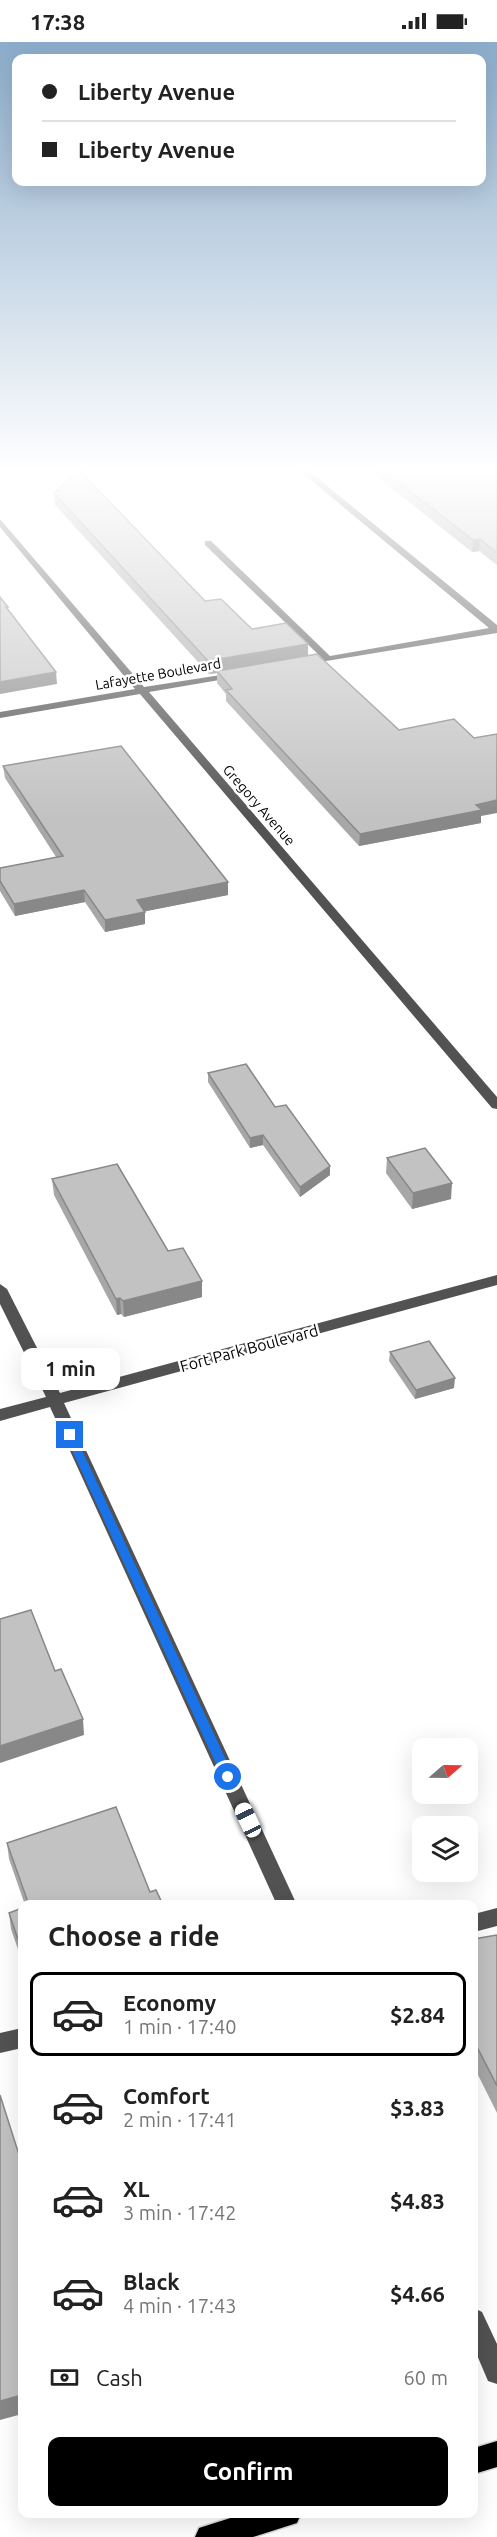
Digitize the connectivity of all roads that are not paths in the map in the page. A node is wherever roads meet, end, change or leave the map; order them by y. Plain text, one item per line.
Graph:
1 (55, 587) edge
2 (254, 587) edge
3 (445, 587) edge
4 (497, 630) edge
5 (328, 659) junction
6 (294, 665) edge
7 (249, 672) edge
8 (141, 691) junction
9 (0, 715) edge
10 (497, 1105) edge
11 (497, 1280) edge
12 (0, 1288) edge
13 (55, 1400) junction
14 (0, 1415) edge
15 (285, 1900) edge
16 (497, 1917) edge
17 (478, 1922) edge
18 (18, 2039) edge
19 (0, 2043) edge
20 (478, 2329) edge
21 (497, 2372) edge
22 (497, 2454) edge
23 (478, 2460) edge
24 (274, 2518) edge
25 (208, 2537) edge

1 - 8 street, Gregory Avenue
2 - 5 street
3 - 4 street
4 - 5 street
5 - 6 street
7 - 8 street, Lafayette Boulevard
8 - 9 street, Lafayette Boulevard
8 - 10 street, Gregory Avenue
11 - 13 street, Fort Park Boulevard
12 - 13 street
13 - 14 street, Fort Park Boulevard
13 - 15 street
16 - 17 street
18 - 19 street
20 - 21 street
22 - 23 main road
24 - 25 main road

